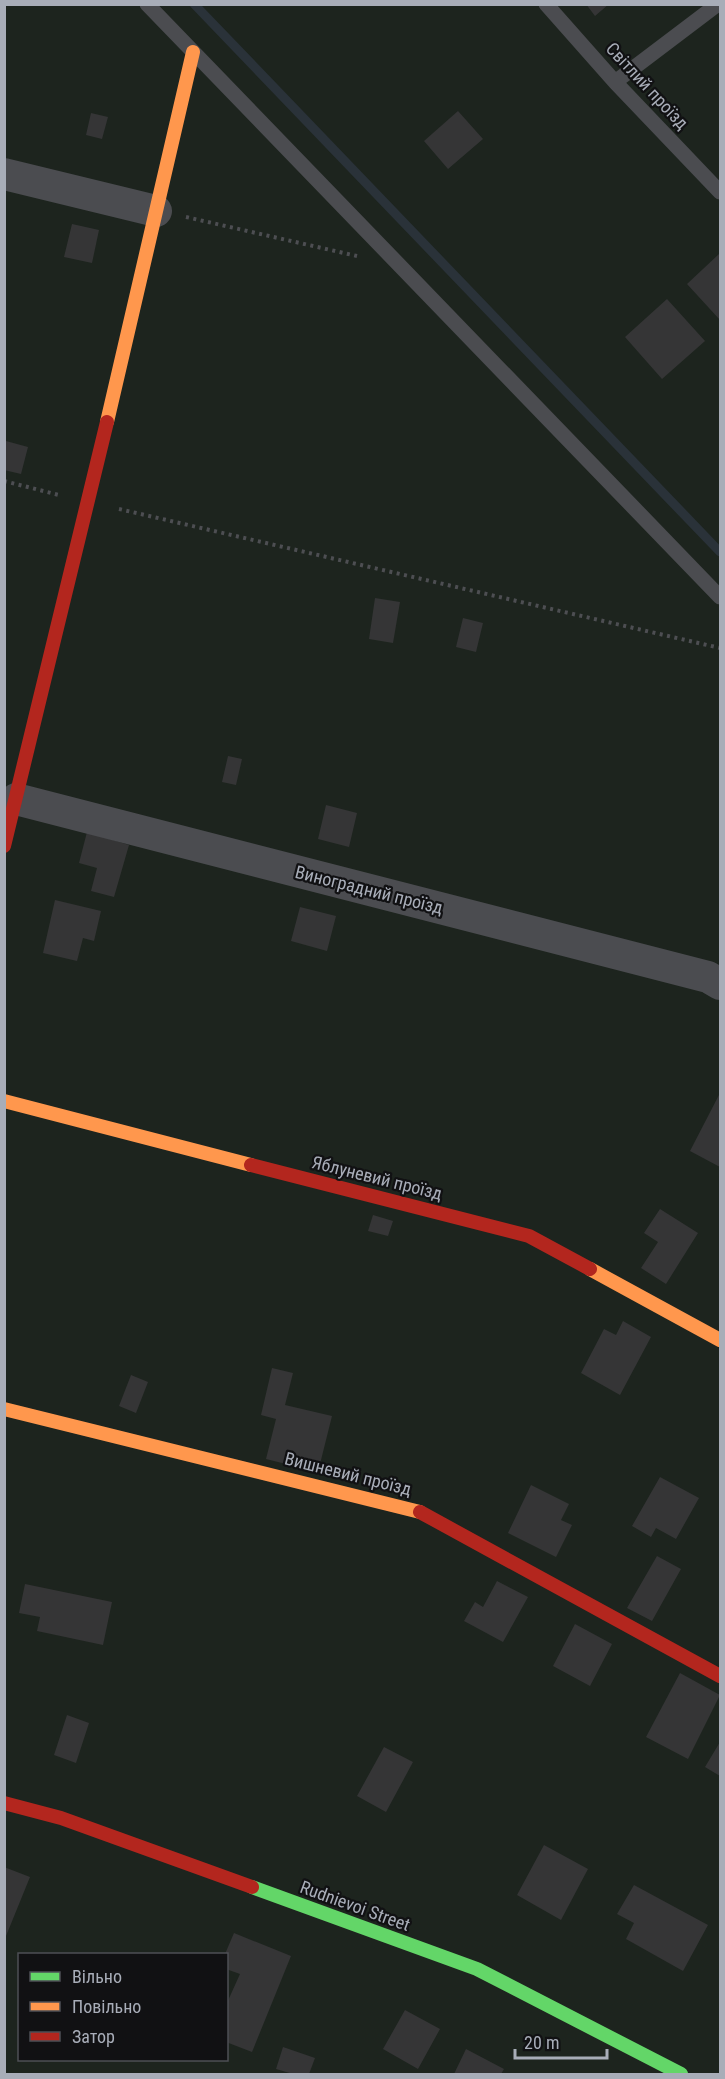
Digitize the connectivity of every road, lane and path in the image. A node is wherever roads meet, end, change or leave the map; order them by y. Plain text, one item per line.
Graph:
1 (147, 4) edge
2 (546, 4) edge
3 (718, 4) edge
4 (193, 52) junction
5 (615, 82) junction
6 (4, 174) edge
7 (720, 192) edge
8 (156, 211) junction
9 (400, 266) junction
10 (4, 481) edge
11 (88, 502) junction
12 (720, 597) edge
13 (720, 648) edge
14 (16, 799) junction
15 (4, 846) edge
16 (720, 984) edge
17 (4, 1101) edge
18 (720, 1340) edge
19 (4, 1409) edge
20 (720, 1676) edge
21 (4, 1803) edge
22 (681, 2074) edge

1 - 4 lane
2 - 5 lane, Світлий проїзд
3 - 5 lane
4 - 8 street
4 - 9 lane
5 - 7 lane, Світлий проїзд
6 - 8 street
8 - 9 path
8 - 11 street
9 - 12 lane
10 - 11 path
11 - 13 path
11 - 14 street
14 - 15 street
14 - 16 street, Виноградний проїзд
17 - 18 street, Яблуневий проїзд
19 - 20 street, Вишневий проїзд
21 - 22 street, Rudnievoi Street

